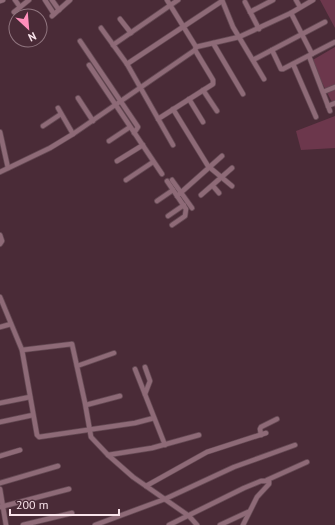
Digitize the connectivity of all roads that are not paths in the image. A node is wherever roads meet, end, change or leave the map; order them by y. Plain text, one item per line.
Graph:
1 (3, 0) edge
2 (15, 0) edge
3 (29, 0) edge
4 (45, 0) edge
5 (52, 0) edge
6 (70, 0) edge
7 (167, 0) edge
8 (178, 0) edge
9 (222, 0) edge
10 (273, 0) edge
11 (296, 0) edge
12 (313, 0) edge
13 (0, 1) edge
14 (245, 2) dead end
15 (264, 2) edge
16 (170, 6) junction
17 (20, 7) joint
18 (300, 7) junction
19 (59, 10) junction
20 (250, 12) junction
21 (291, 13) junction
22 (120, 19) dead end
23 (325, 22) dead end
24 (183, 26) junction
25 (101, 28) dead end
26 (259, 29) junction
27 (131, 32) junction
28 (302, 34) junction
29 (239, 37) junction
30 (80, 41) dead end
31 (335, 42) edge
32 (214, 43) junction
33 (113, 45) junction
34 (195, 49) junction
35 (272, 50) junction
36 (311, 55) junction
37 (253, 60) junction
38 (127, 64) junction
39 (294, 64) junction
40 (89, 65) dead end
41 (264, 80) dead end
42 (335, 87) edge
43 (140, 88) junction
44 (203, 90) junction
45 (323, 92) junction
46 (243, 94) dead end
47 (78, 98) dead end
48 (189, 99) junction
49 (120, 102) junction
50 (335, 103) edge
51 (115, 105) junction
52 (328, 106) junction
53 (58, 108) dead end
54 (173, 109) junction
55 (217, 111) dead end
56 (330, 111) dead end
57 (62, 114) junction
58 (316, 116) dead end
59 (158, 119) junction
60 (93, 121) junction
61 (203, 122) dead end
62 (43, 126) dead end
63 (130, 127) junction
64 (0, 132) edge
65 (134, 133) junction
66 (73, 134) junction
67 (109, 141) dead end
68 (143, 145) junction
69 (173, 145) dead end
70 (222, 156) dead end
71 (117, 161) dead end
72 (153, 162) junction
73 (8, 168) junction
74 (210, 168) junction
75 (232, 168) dead end
76 (0, 172) edge
77 (162, 174) dead end
78 (221, 178) junction
79 (126, 180) dead end
80 (172, 180) dead end
81 (167, 181) dead end
82 (212, 186) junction
83 (232, 186) dead end
84 (173, 190) junction
85 (219, 193) dead end
86 (179, 194) junction
87 (201, 195) dead end
88 (157, 201) dead end
89 (184, 205) junction
90 (192, 208) dead end
91 (168, 216) dead end
92 (172, 225) dead end
93 (0, 235) edge
94 (0, 244) edge
95 (0, 300) edge
96 (12, 324) junction
97 (0, 327) edge
98 (22, 350) junction
99 (114, 353) dead end
100 (77, 366) junction
101 (145, 367) dead end
102 (135, 369) dead end
103 (145, 394) junction
104 (120, 396) dead end
105 (30, 397) junction
106 (0, 403) edge
107 (86, 405) junction
108 (33, 414) junction
109 (154, 418) junction
110 (277, 419) dead end
111 (0, 422) edge
112 (90, 428) junction
113 (199, 435) dead end
114 (165, 445) junction
115 (295, 446) dead end
116 (20, 450) dead end
117 (108, 455) junction
118 (0, 456) edge
119 (307, 462) dead end
120 (58, 466) dead end
121 (267, 480) junction
122 (0, 483) edge
123 (146, 486) junction
124 (0, 489) edge
125 (69, 489) dead end
126 (165, 499) junction
127 (1, 507) edge
128 (248, 512) junction
129 (72, 513) dead end
130 (189, 516) junction
131 (6, 525) edge
132 (23, 525) edge
133 (95, 525) edge
134 (169, 525) edge
135 (197, 525) edge
136 (220, 525) edge
137 (242, 525) edge

1 - 13 street
2 - 17 street
3 - 17 street
4 - 19 street
5 - 19 street
6 - 19 street
7 - 16 street
8 - 16 street
9 - 24 street
9 - 29 street
10 - 15 street
11 - 18 street
12 - 18 street
14 - 20 street
15 - 20 street
16 - 24 street
16 - 27 street
18 - 21 street
20 - 26 street
21 - 26 street
21 - 28 street
22 - 27 street
23 - 28 street
24 - 34 street
24 - 38 street
25 - 33 street
26 - 29 street
27 - 33 street
28 - 35 street
28 - 36 street
29 - 32 street
29 - 37 street
30 - 49 street
31 - 36 street
32 - 34 street
32 - 46 street
33 - 38 street
34 - 43 street
34 - 44 street
35 - 37 street
35 - 39 street
36 - 39 street
36 - 45 street
37 - 41 street
38 - 43 street
39 - 58 street
40 - 51 street
42 - 45 street
43 - 49 street
43 - 59 street
44 - 48 street
44 - 55 street
45 - 52 street
47 - 60 street
48 - 54 street
48 - 61 street
49 - 51 street
49 - 65 street
50 - 52 street
51 - 60 street
51 - 63 street
52 - 56 street
53 - 57 street
54 - 59 street
54 - 74 street
57 - 62 street
57 - 66 street
59 - 69 street
60 - 66 street
63 - 65 street
63 - 67 street
64 - 73 street
65 - 68 street
66 - 73 street
68 - 71 street
68 - 72 street
70 - 74 street
72 - 77 street
72 - 79 street
73 - 76 street
74 - 78 street
74 - 86 street
75 - 78 street
78 - 82 street
78 - 83 street
80 - 86 street
81 - 84 street
82 - 85 street
82 - 87 street
84 - 86 street
84 - 88 street
86 - 89 street
86 - 90 street
89 - 91 street
89 - 92 street
93 - 94 street
95 - 96 street
96 - 97 street
96 - 98 street
98 - 100 street
98 - 105 street
99 - 100 street
100 - 107 street
101 - 103 street
102 - 103 street
103 - 109 street
104 - 107 street
105 - 106 street
105 - 108 street
107 - 112 street
108 - 111 street
108 - 112 street
109 - 112 street
109 - 114 street
110 - 123 street
112 - 117 street
113 - 114 street
114 - 117 street
115 - 126 street
116 - 118 street
117 - 123 street
119 - 121 street
120 - 122 street
121 - 128 street
121 - 130 street
123 - 126 street
124 - 127 street
125 - 127 street
126 - 130 street
126 - 133 street
127 - 131 street
128 - 136 street
128 - 137 street
129 - 132 street
130 - 134 street
130 - 135 street

